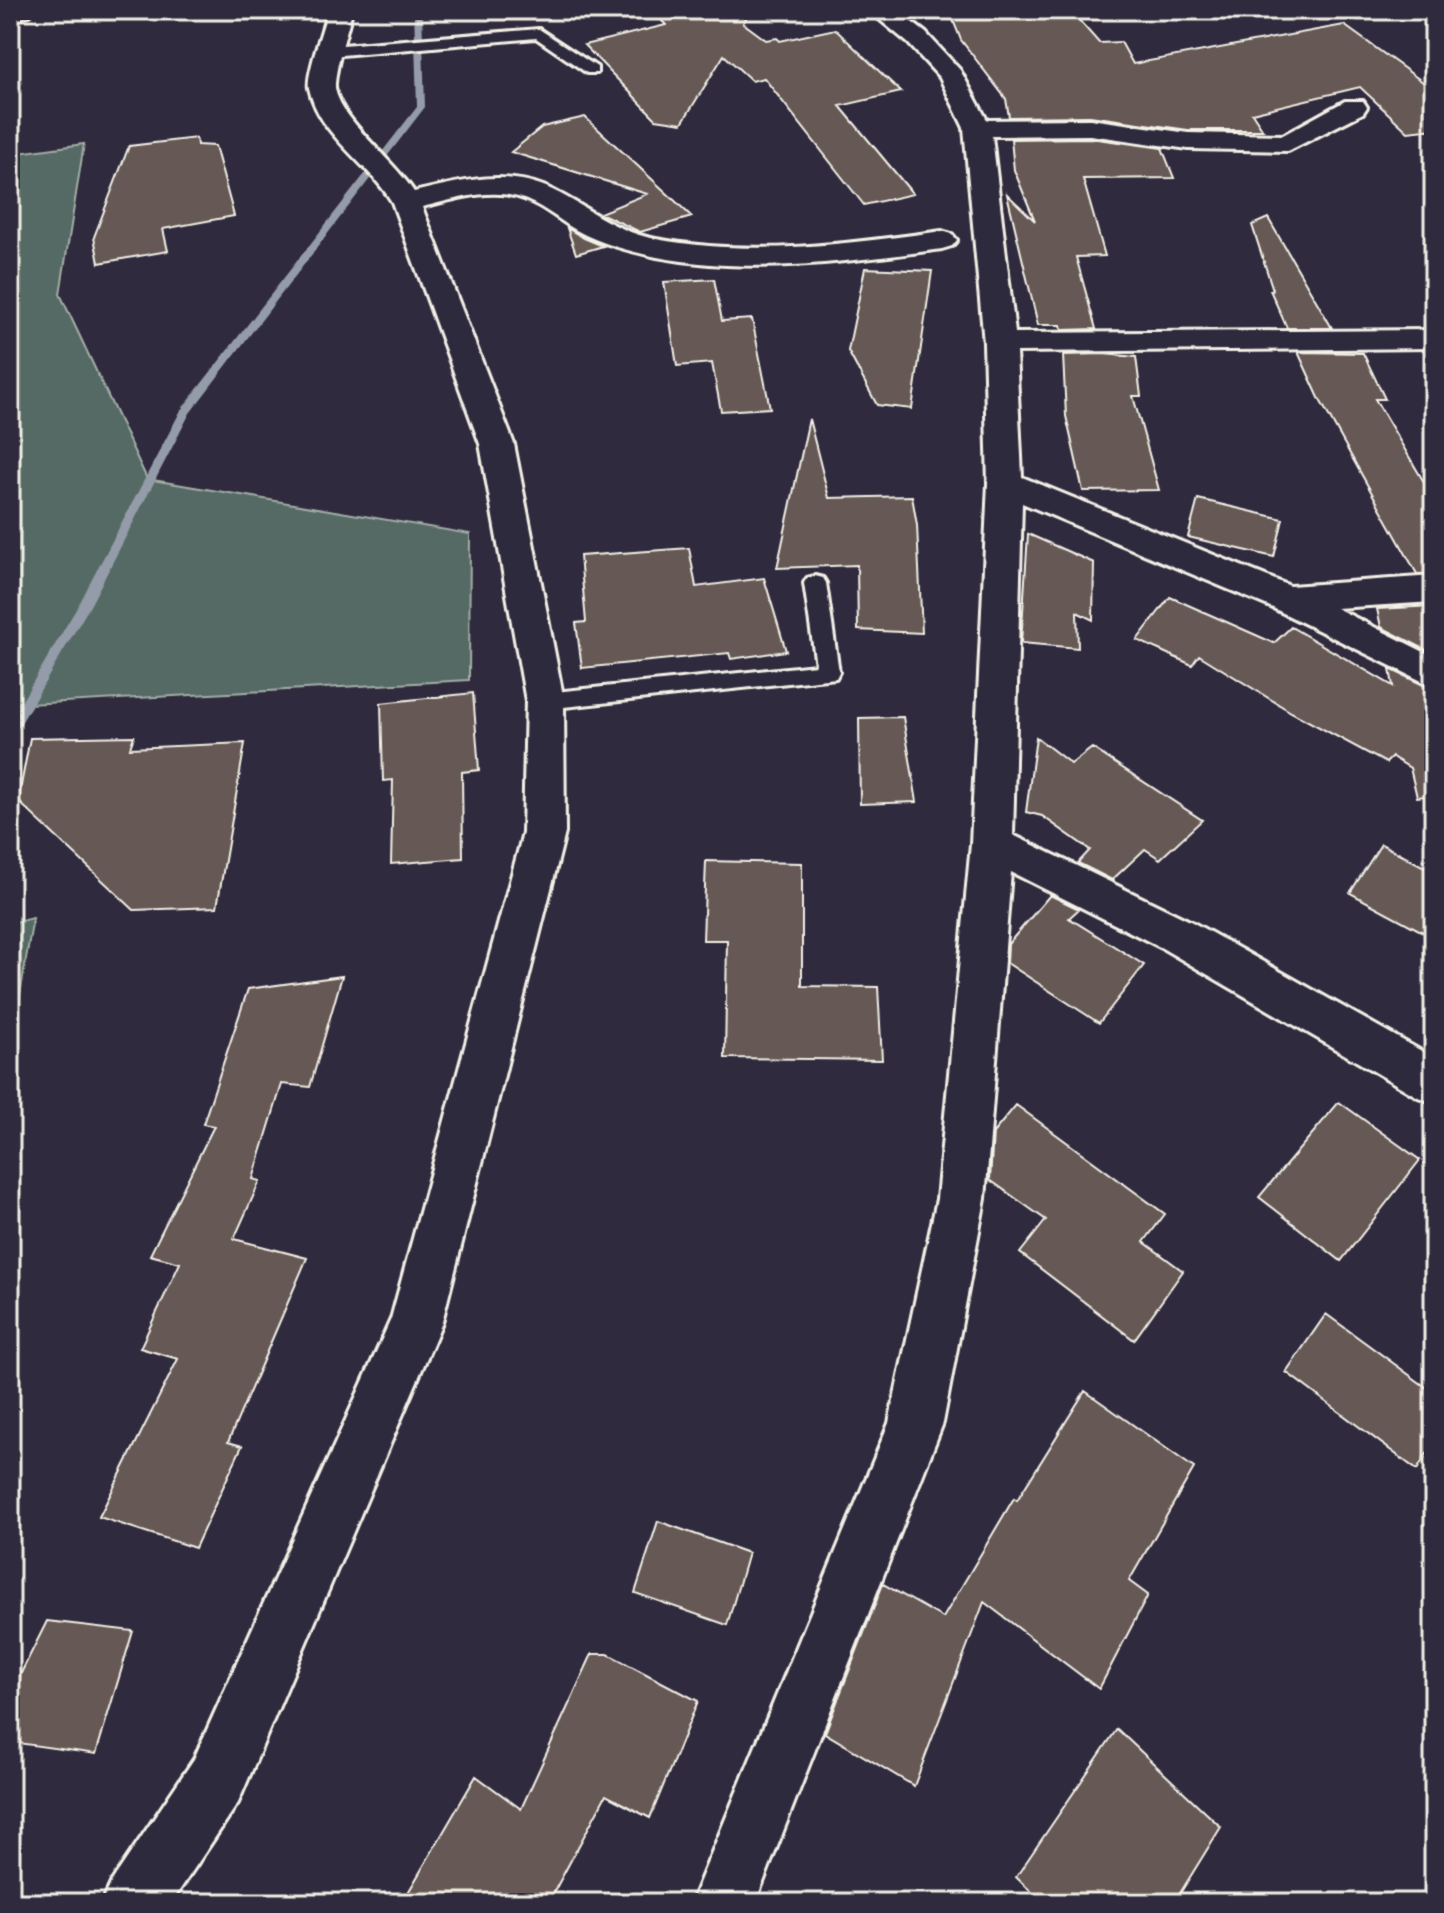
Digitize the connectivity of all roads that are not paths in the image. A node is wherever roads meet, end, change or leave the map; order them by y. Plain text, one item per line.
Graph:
1 (21, 10) edge
2 (880, 10) edge
3 (10, 14) edge
4 (335, 31) edge
5 (592, 70) dead end
6 (1354, 107) dead end
7 (978, 128) junction
8 (406, 202) junction
9 (942, 240) dead end
10 (1434, 339) edge
11 (1000, 343) junction
12 (1005, 483) junction
13 (815, 583) dead end
14 (1434, 589) edge
15 (1286, 599) junction
16 (1434, 673) edge
17 (545, 701) junction
18 (992, 844) junction
19 (1434, 1082) edge
20 (134, 1903) edge
21 (723, 1903) edge

1 - 3 street
2 - 7 street
4 - 5 lane
4 - 8 street
6 - 7 street
7 - 11 street
8 - 9 street
8 - 17 street
10 - 11 street
11 - 12 street
12 - 15 street
12 - 18 street
13 - 17 lane
14 - 15 street
15 - 16 street
17 - 20 street
18 - 19 street
18 - 21 street

